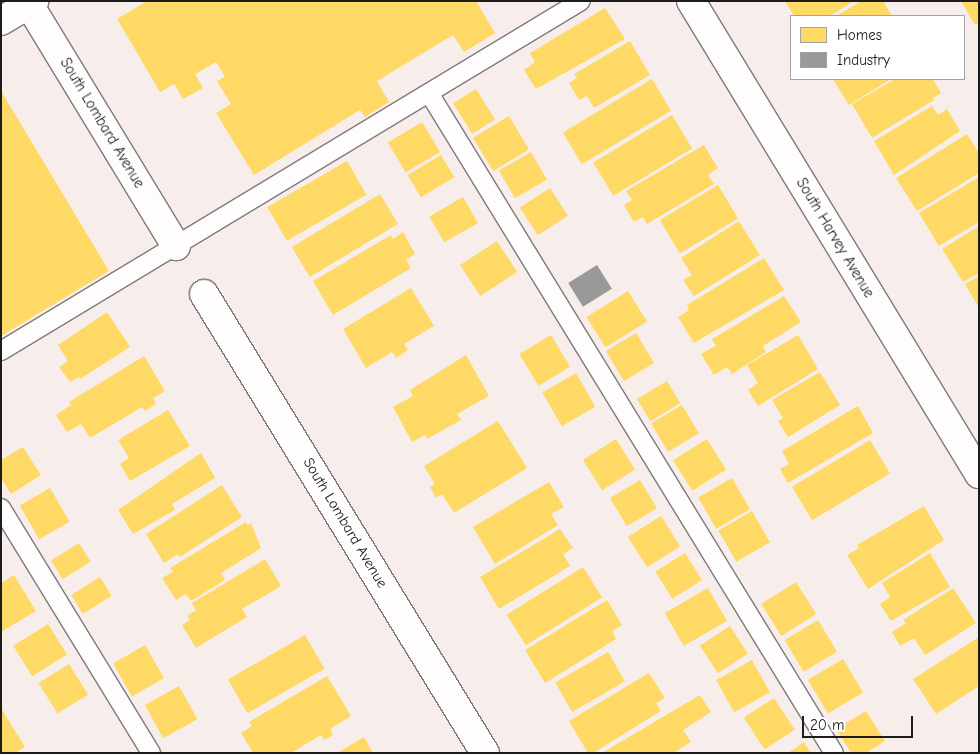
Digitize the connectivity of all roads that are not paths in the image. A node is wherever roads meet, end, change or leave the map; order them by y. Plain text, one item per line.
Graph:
1 (581, 1) edge
2 (691, 1) edge
3 (30, 2) edge
4 (1, 21) edge
5 (429, 93) junction
6 (176, 246) junction
7 (204, 294) dead end
8 (1, 351) edge
9 (979, 474) edge
10 (1, 508) edge
11 (151, 753) edge
12 (485, 753) edge
13 (834, 753) edge

1 - 5 lane
2 - 9 street, South Harvey Avenue
3 - 4 street
3 - 6 street, South Lombard Avenue
5 - 6 lane
5 - 13 lane
6 - 8 lane
7 - 12 street, South Lombard Avenue
10 - 11 lane

